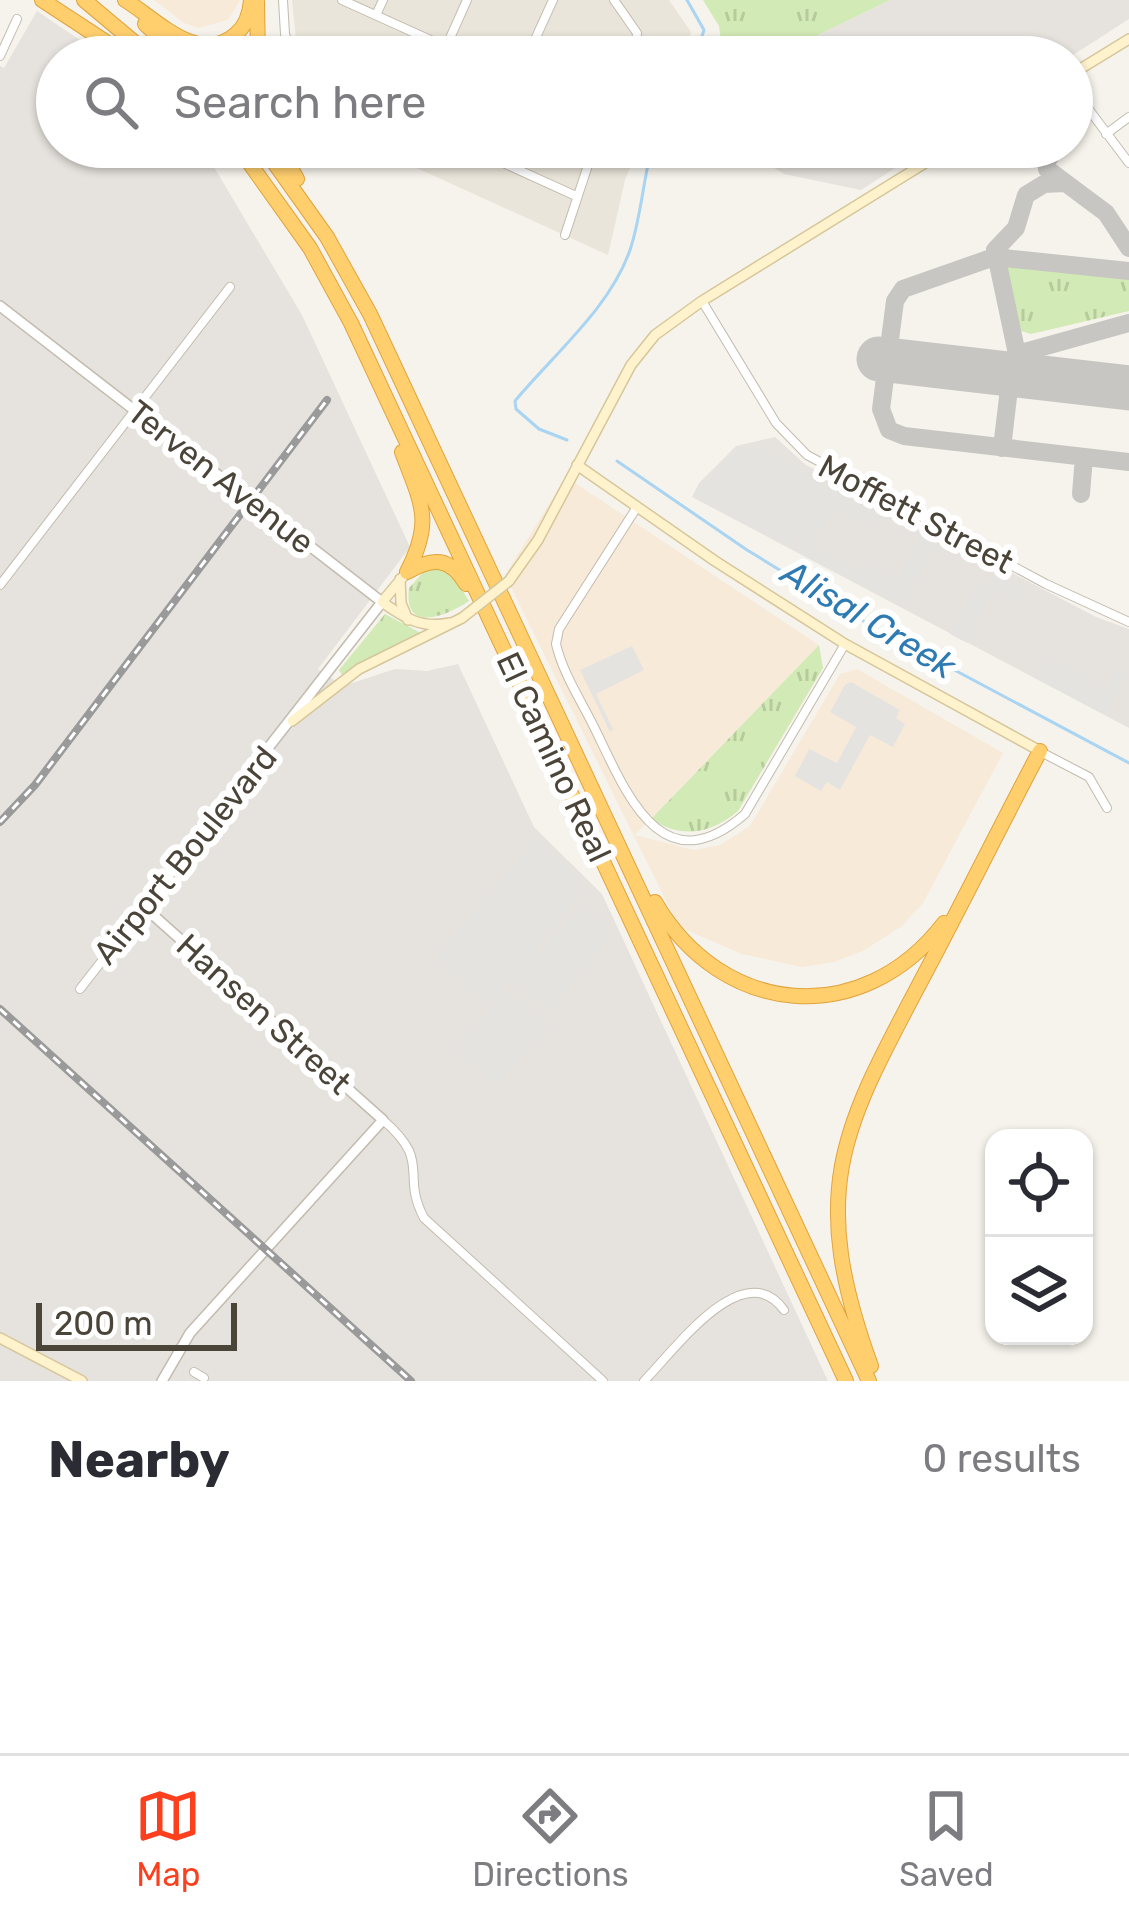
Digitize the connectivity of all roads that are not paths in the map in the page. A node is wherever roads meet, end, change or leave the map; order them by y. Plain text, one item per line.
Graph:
1 (42, 0) edge
2 (84, 0) edge
3 (120, 0) edge
4 (254, 0) edge
5 (283, 0) edge
6 (342, 0) edge
7 (382, 0) edge
8 (466, 0) edge
9 (553, 0) edge
10 (614, 0) edge
11 (376, 15) junction
12 (16, 20) dead end
13 (97, 36) edge
14 (127, 36) edge
15 (159, 36) edge
16 (179, 36) edge
17 (232, 36) edge
18 (257, 36) edge
19 (286, 36) edge
20 (422, 36) edge
21 (451, 36) edge
22 (537, 36) edge
23 (637, 36) edge
24 (1129, 38) edge
25 (0, 56) edge
26 (1093, 61) edge
27 (1093, 116) edge
28 (1129, 117) edge
29 (1106, 134) junction
30 (1129, 163) edge
31 (253, 168) edge
32 (278, 168) edge
33 (290, 168) edge
34 (514, 168) edge
35 (586, 168) edge
36 (917, 168) edge
37 (576, 196) junction
38 (566, 235) dead end
39 (327, 237) junction
40 (230, 286) dead end
41 (702, 301) junction
42 (0, 306) edge
43 (370, 364) junction
44 (135, 410) junction
45 (578, 466) junction
46 (638, 507) junction
47 (404, 576) junction
48 (0, 585) edge
49 (382, 602) junction
50 (408, 620) junction
51 (1129, 622) edge
52 (451, 623) junction
53 (845, 644) junction
54 (506, 654) junction
55 (292, 721) junction
56 (1040, 751) junction
57 (1107, 808) dead end
58 (623, 853) junction
59 (144, 907) junction
60 (955, 910) junction
61 (80, 989) dead end
62 (382, 1120) junction
63 (784, 1310) dead end
64 (0, 1338) edge
65 (194, 1372) dead end
66 (205, 1378) edge
67 (82, 1381) edge
68 (162, 1381) edge
69 (603, 1381) edge
70 (644, 1381) edge
71 (846, 1381) edge
72 (872, 1381) edge

1 - 13 highway
2 - 14 highway
3 - 15 highway
3 - 16 highway
4 - 17 highway
4 - 18 highway
5 - 19 street
6 - 11 street
7 - 11 street
8 - 21 street
9 - 22 street
10 - 23 street
11 - 20 street
12 - 25 street
24 - 26 main road
27 - 29 street
28 - 29 street
29 - 30 street
31 - 43 highway, El Camino Real
32 - 39 highway, El Camino Real
33 - 39 highway
34 - 37 street
35 - 37 street
36 - 41 main road, Airport Boulevard
37 - 38 street
39 - 58 highway, El Camino Real
40 - 44 street
41 - 45 main road, Airport Boulevard
41 - 51 street, Moffett Street
42 - 44 street, Terven Avenue
43 - 47 highway
43 - 54 highway, El Camino Real
44 - 48 street
44 - 49 street, Terven Avenue
45 - 46 main road
45 - 52 main road, Airport Boulevard, bridge
46 - 53 main road
46 - 53 street
47 - 49 main road
47 - 50 main road
47 - 54 highway
49 - 50 main road, Terven Avenue
49 - 55 street, Airport Boulevard
50 - 52 main road
52 - 55 main road, Airport Boulevard
53 - 56 main road
54 - 71 highway, El Camino Real
55 - 59 street, Airport Boulevard
56 - 57 street
56 - 60 highway
58 - 60 highway
58 - 72 highway, El Camino Real
59 - 61 street, Airport Boulevard
59 - 62 street, Hansen Street
60 - 72 highway
62 - 68 street
62 - 69 street
63 - 70 street
64 - 67 main road
65 - 66 street

